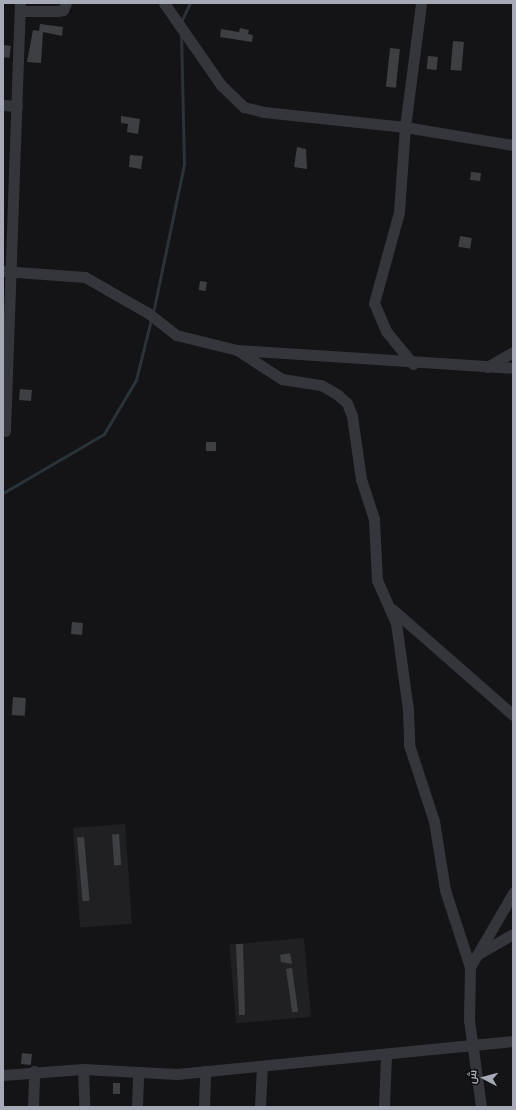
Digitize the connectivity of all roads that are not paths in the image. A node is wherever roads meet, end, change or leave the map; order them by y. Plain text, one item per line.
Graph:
1 (66, 3) edge
2 (164, 3) edge
3 (421, 3) edge
4 (20, 7) edge
5 (3, 105) edge
6 (17, 106) junction
7 (405, 127) junction
8 (513, 145) edge
9 (7, 272) edge
10 (237, 350) junction
11 (513, 352) edge
12 (413, 364) junction
13 (487, 367) junction
14 (513, 368) edge
15 (5, 431) dead end
16 (392, 608) junction
17 (513, 715) edge
18 (513, 893) edge
19 (513, 934) edge
20 (477, 955) junction
21 (470, 967) junction
22 (513, 1041) edge
23 (472, 1046) junction
24 (386, 1055) junction
25 (262, 1066) junction
26 (83, 1069) junction
27 (34, 1071) junction
28 (205, 1071) junction
29 (138, 1073) junction
30 (3, 1075) edge
31 (33, 1107) edge
32 (84, 1107) edge
33 (137, 1107) edge
34 (204, 1107) edge
35 (260, 1107) edge
36 (384, 1107) edge
37 (480, 1107) edge

1 - 4 street
2 - 7 street
3 - 7 street
4 - 6 street
5 - 6 street
6 - 9 street
7 - 8 street
7 - 12 street
9 - 10 street
9 - 15 street
10 - 12 street
10 - 16 street
11 - 13 street
12 - 13 street
13 - 14 street
16 - 17 street
16 - 21 street
18 - 20 street
19 - 20 street
20 - 21 street
21 - 23 street
22 - 23 street
23 - 24 street
23 - 37 street
24 - 25 street
24 - 36 street
25 - 28 street
25 - 35 street
26 - 27 street
26 - 29 street
26 - 32 street
27 - 30 street
27 - 31 street
28 - 29 street
28 - 34 street
29 - 33 street

